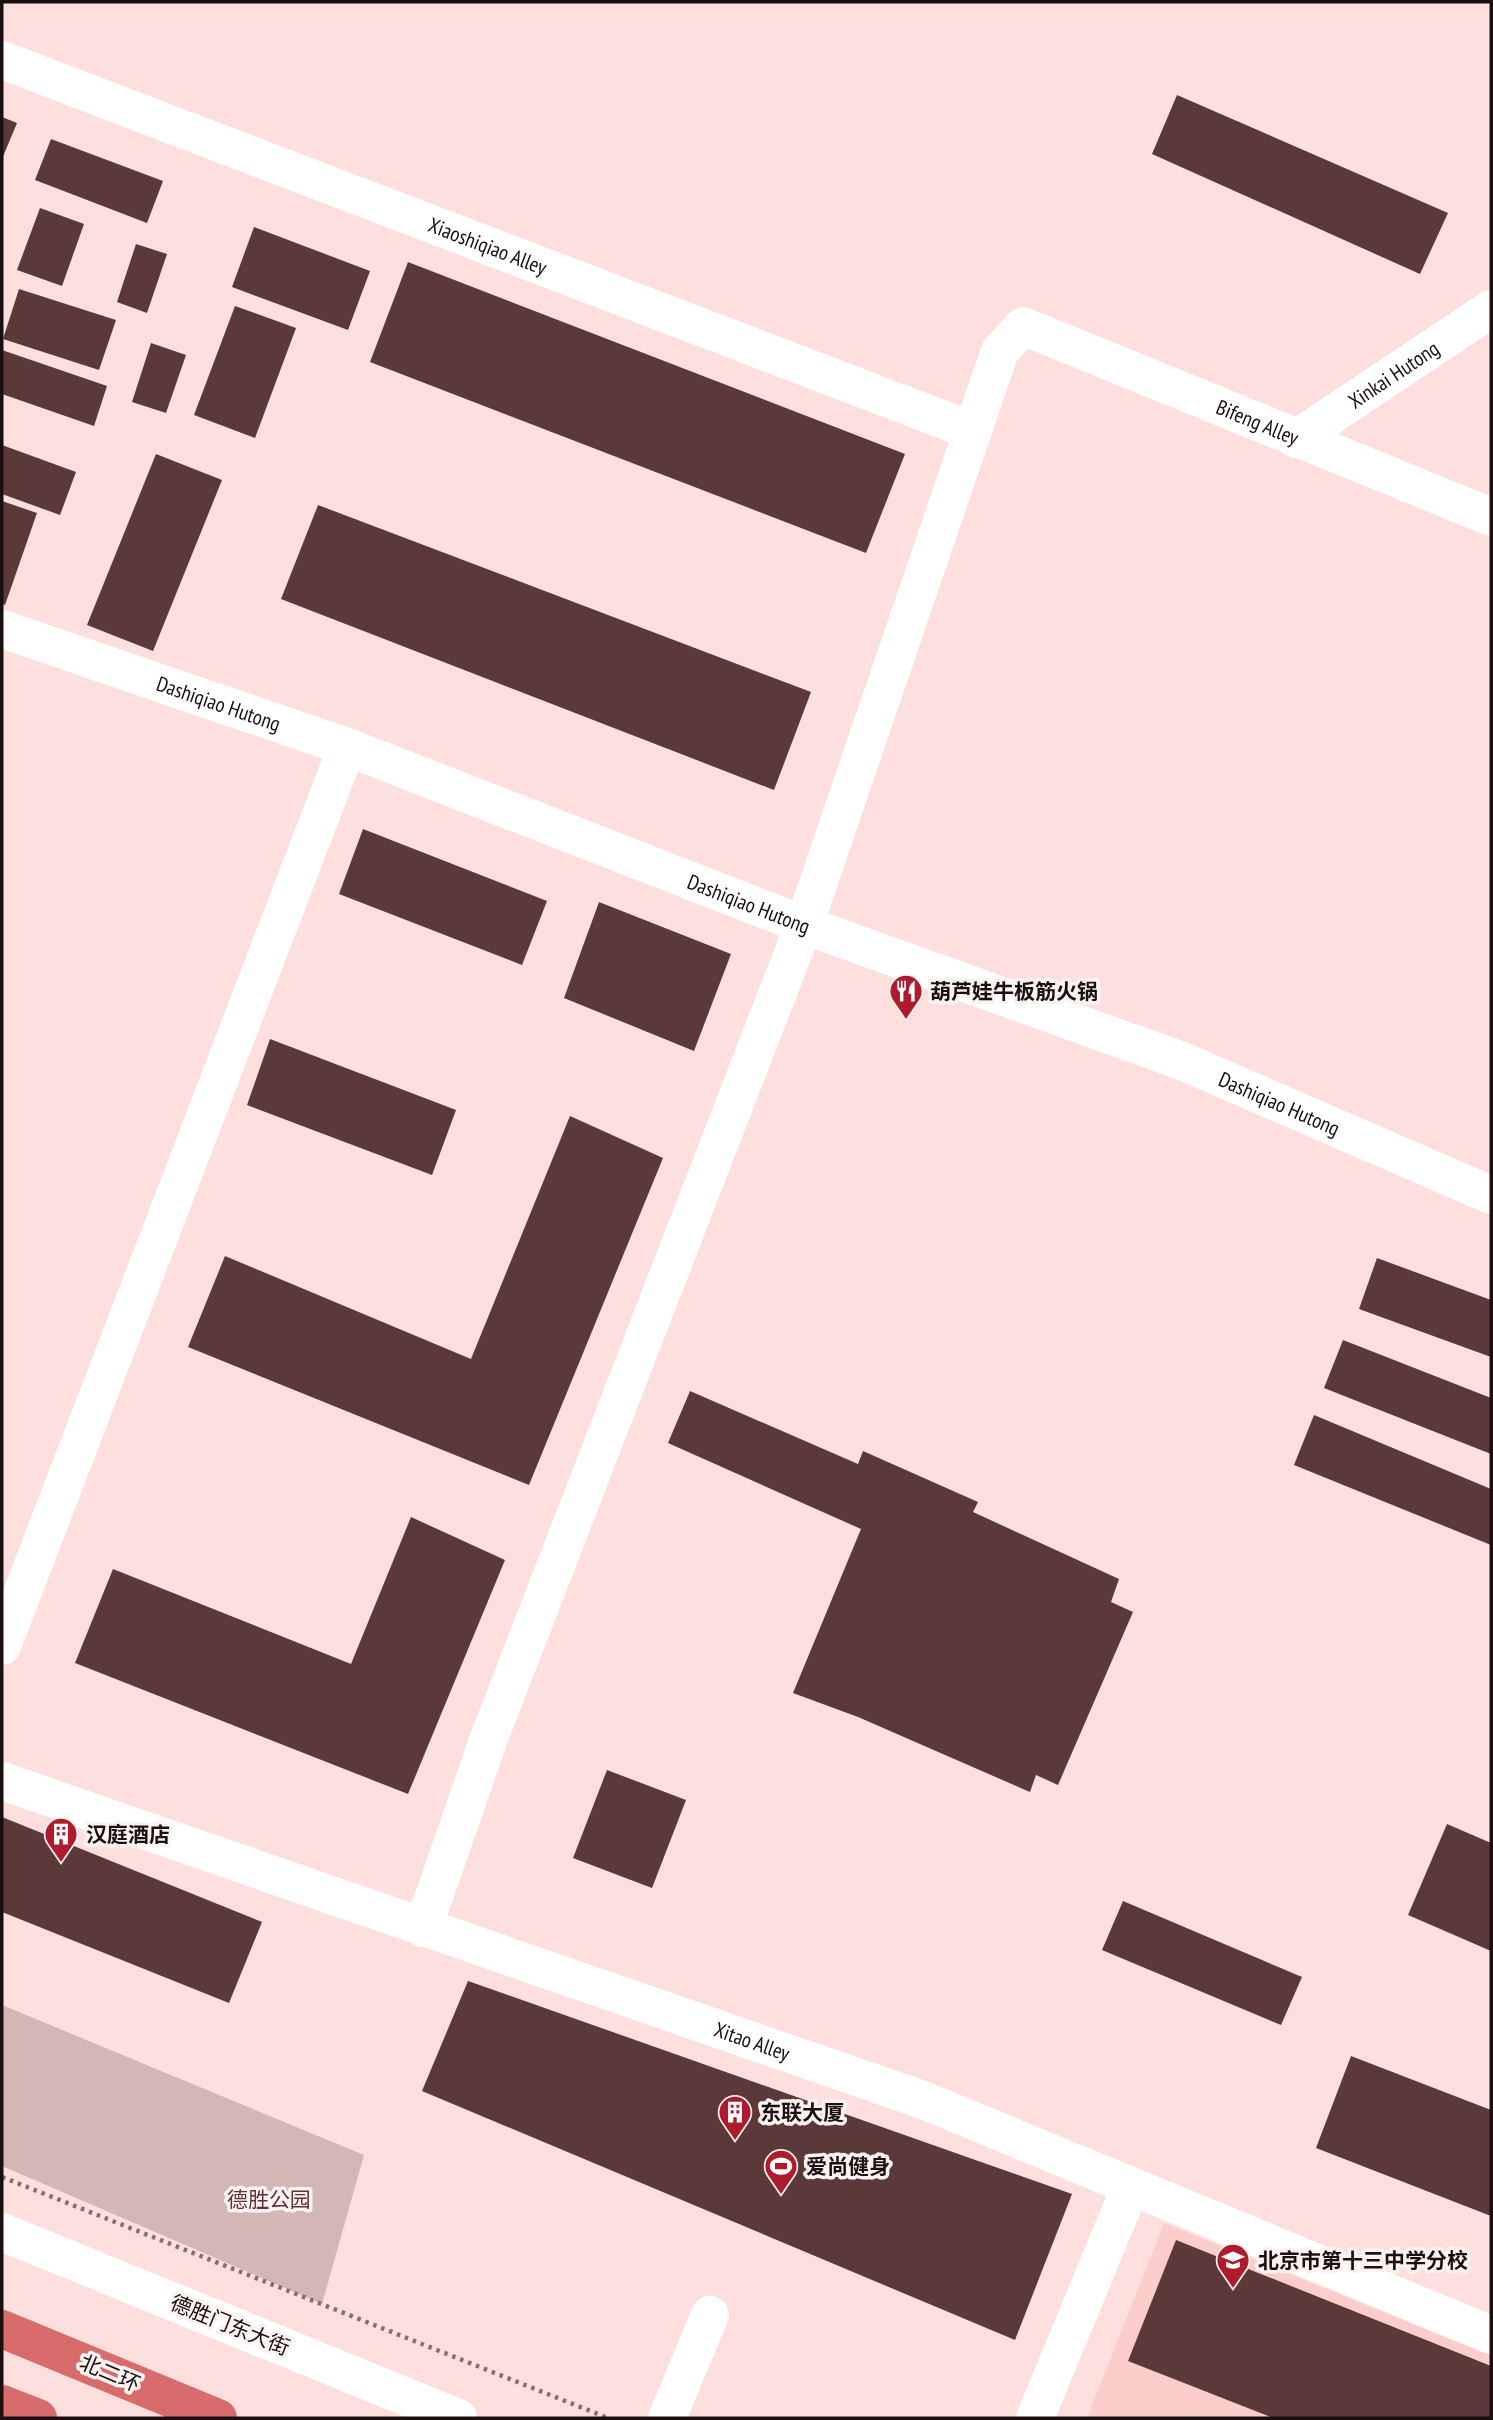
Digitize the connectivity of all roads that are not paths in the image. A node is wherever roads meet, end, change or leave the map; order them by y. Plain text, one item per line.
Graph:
1 (2, 60) edge
2 (1491, 309) edge
3 (973, 431) junction
4 (1296, 439) junction
5 (1491, 517) edge
6 (2, 629) edge
7 (347, 747) junction
8 (804, 925) junction
9 (1491, 1195) edge
10 (2, 1646) edge
11 (2, 1781) edge
12 (424, 1928) junction
13 (1130, 2186) junction
14 (2, 2232) edge
15 (710, 2315) dead end
16 (2, 2329) edge
17 (1491, 2335) edge
18 (2, 2404) edge
19 (38, 2418) edge
20 (218, 2418) edge
21 (458, 2418) edge
22 (667, 2418) edge
23 (1035, 2418) edge

1 - 3 street, Xiaoshiqiao Alley
2 - 4 street, Xinkai Hutong
3 - 4 street, Bifeng Alley
3 - 8 street
4 - 5 street, Bifeng Alley
6 - 7 street, Dashiqiao Hutong
7 - 8 street, Dashiqiao Hutong
7 - 10 street
8 - 9 street, Dashiqiao Hutong
8 - 12 street
11 - 12 street, Xitao Alley
12 - 13 street, Xitao Alley
13 - 17 street, Xitao Alley
13 - 23 street
14 - 21 street, 德胜门东大街
15 - 22 street
16 - 20 highway, 北二环
18 - 19 highway

